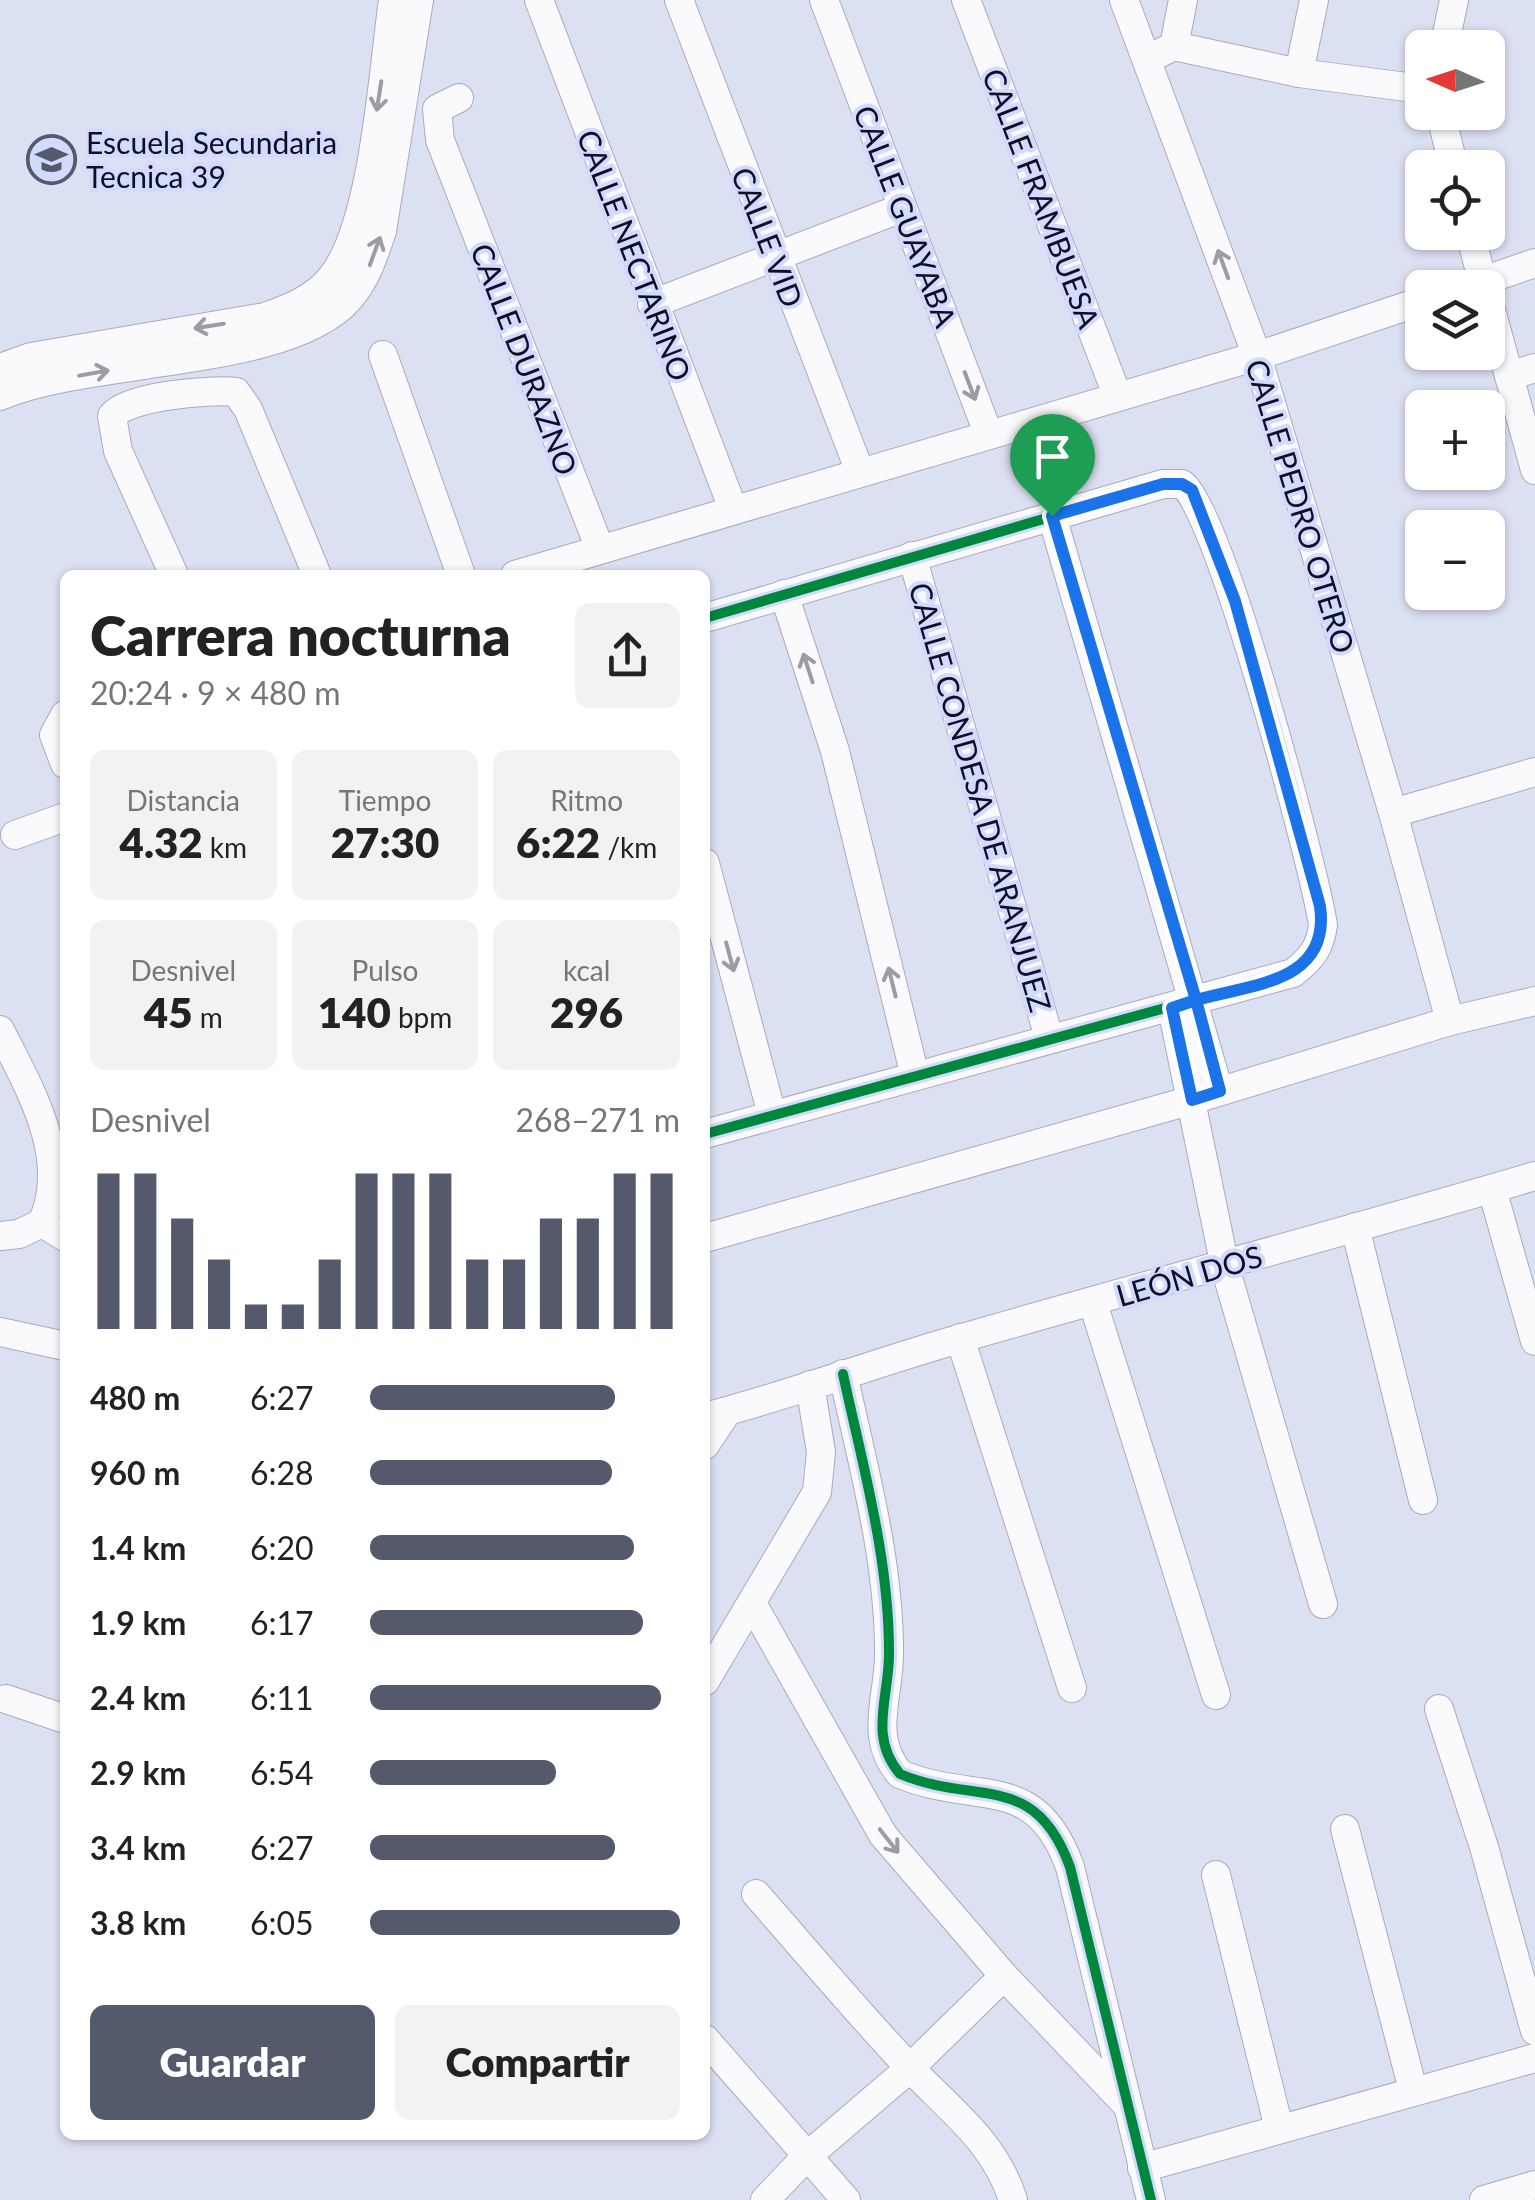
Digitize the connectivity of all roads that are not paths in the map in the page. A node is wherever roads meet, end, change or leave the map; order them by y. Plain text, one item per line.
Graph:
1 (394, 0) edge
2 (419, 0) edge
3 (539, 0) edge
4 (679, 0) edge
5 (824, 0) edge
6 (966, 0) edge
7 (1124, 0) edge
8 (1183, 0) edge
9 (1314, 0) edge
10 (1454, 0) edge
11 (1448, 30) edge
12 (1174, 46) junction
13 (1148, 60) junction
14 (1299, 73) junction
15 (1405, 86) edge
16 (460, 98) dead end
17 (902, 208) junction
18 (776, 257) junction
19 (1535, 263) edge
20 (1505, 277) edge
21 (652, 304) junction
22 (1405, 307) edge
23 (1505, 339) edge
24 (383, 355) dead end
25 (1256, 356) junction
26 (0, 368) edge
27 (1522, 372) edge
28 (0, 396) edge
29 (1117, 396) junction
30 (988, 433) junction
31 (1535, 470) edge
32 (860, 472) junction
33 (733, 509) junction
34 (1052, 516) junction
35 (600, 550) junction
36 (912, 556) junction
37 (172, 570) edge
38 (315, 570) edge
39 (459, 570) edge
40 (531, 570) edge
41 (784, 594) junction
42 (710, 616) edge
43 (60, 724) edge
44 (60, 751) edge
45 (1535, 772) edge
46 (1393, 813) junction
47 (60, 819) edge
48 (15, 835) dead end
49 (710, 882) edge
50 (1535, 1001) edge
51 (1184, 1004) junction
52 (1450, 1021) junction
53 (0, 1030) edge
54 (1049, 1038) junction
55 (916, 1076) junction
56 (1220, 1091) junction
57 (1192, 1100) junction
58 (772, 1115) junction
59 (710, 1133) edge
60 (1535, 1176) edge
61 (1492, 1188) junction
62 (1355, 1226) junction
63 (54, 1230) edge
64 (0, 1236) edge
65 (710, 1237) edge
66 (1225, 1268) junction
67 (1093, 1303) junction
68 (0, 1332) edge
69 (960, 1338) junction
70 (1535, 1341) edge
71 (60, 1345) edge
72 (843, 1374) junction
73 (810, 1385) junction
74 (716, 1414) edge
75 (1423, 1500) dead end
76 (1323, 1604) dead end
77 (753, 1605) junction
78 (710, 1673) edge
79 (1072, 1688) dead end
80 (1216, 1694) dead end
81 (6, 1699) dead end
82 (1439, 1709) dead end
83 (60, 1718) edge
84 (880, 1737) junction
85 (840, 1757) junction
86 (1345, 1829) dead end
87 (1216, 1875) dead end
88 (756, 1894) dead end
89 (1004, 1976) junction
90 (1105, 2016) junction
91 (1535, 2031) edge
92 (1067, 2040) junction
93 (710, 2045) edge
94 (1535, 2058) edge
95 (910, 2068) junction
96 (1413, 2090) junction
97 (1128, 2106) junction
98 (1279, 2128) junction
99 (805, 2158) junction
100 (1142, 2168) junction
101 (1535, 2185) edge
102 (766, 2200) edge
103 (846, 2200) edge
104 (1013, 2200) edge
105 (1151, 2200) edge
106 (1484, 2200) edge

1 -> 26 street
28 -> 2 street
3 - 21 street, CALLE NECTARINO
4 - 18 street, CALLE VID
5 - 17 street, CALLE GUAYABA
6 - 29 street, CALLE FRAMBUESA
7 - 13 street, CALLE PEDRO OTERO
8 - 12 street
9 - 14 street
10 - 11 street
12 - 13 street
12 - 14 street
25 -> 13 street, CALLE PEDRO OTERO
14 - 15 street
16 - 35 street, CALLE DURAZNO
17 - 18 street
17 -> 30 street, CALLE GUAYABA
18 - 21 street
18 - 32 street, CALLE VID
19 - 20 street
21 - 33 street, CALLE NECTARINO
22 - 25 street
23 - 27 street
24 - 39 street
25 - 29 street
25 - 46 street, CALLE PEDRO OTERO
27 - 31 street
29 - 30 street
30 - 32 street
32 - 33 street
33 - 35 street
34 - 36 street
34 - 51 street
34 - 51 street
35 - 40 street
36 - 41 street
36 - 54 street, CALLE CONDESA DE ARANJUEZ
37 - 38 street
41 - 42 street
55 -> 41 street
43 - 44 street
45 - 46 street
46 - 52 street, CALLE PEDRO OTERO
47 - 48 street
49 -> 58 street
50 - 52 street
51 - 54 street
51 - 56 street
51 - 57 street
52 - 56 street
53 - 63 street
54 - 55 street
55 - 58 street
56 - 57 street
57 - 65 street
57 - 66 street
58 - 59 street
60 - 61 street, LEÓN DOS
61 - 62 street, LEÓN DOS
61 - 70 street
62 - 66 street, LEÓN DOS
62 - 75 street
63 - 64 street
66 - 67 street, LEÓN DOS
66 - 76 street
67 - 69 street, LEÓN DOS
67 - 80 street
68 - 71 street
69 - 72 street, LEÓN DOS
69 - 79 street
72 - 73 street, LEÓN DOS
72 - 84 street
73 - 74 street, LEÓN DOS
73 - 77 street
77 - 78 street
77 - 85 street
81 - 83 street
82 - 91 street
84 - 85 street
84 - 90 street
85 -> 89 street
86 - 96 street
87 - 98 street
88 - 95 street
89 - 92 street
89 - 95 street
90 - 92 street
90 - 97 street
92 - 97 street
93 - 99 street
94 - 96 street
95 - 99 street
95 - 104 street
96 - 98 street
97 - 100 street
98 - 100 street
99 - 102 street
99 - 103 street
100 - 105 street
101 - 106 street

